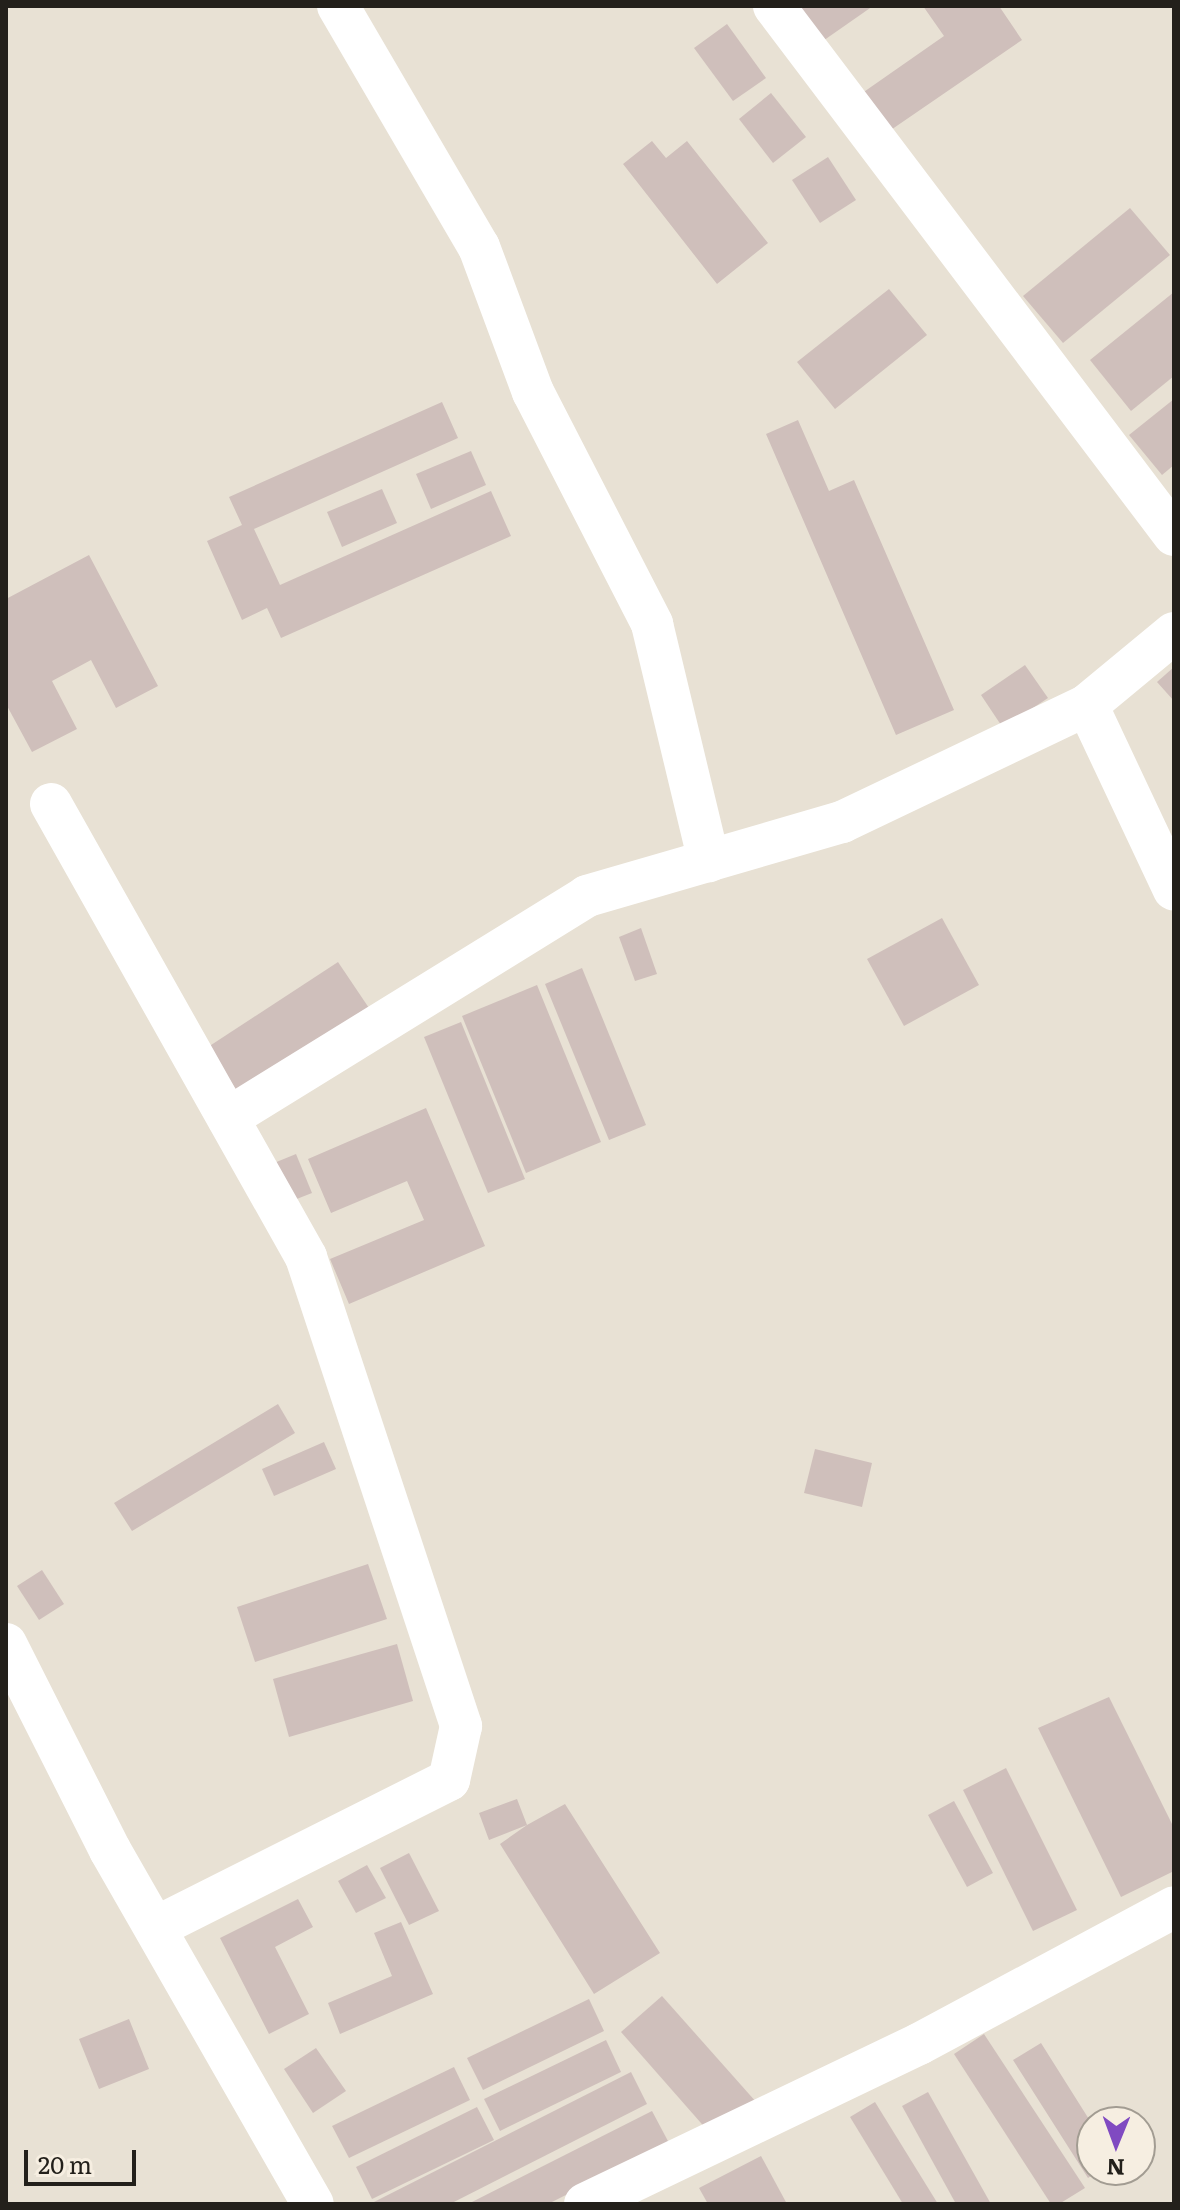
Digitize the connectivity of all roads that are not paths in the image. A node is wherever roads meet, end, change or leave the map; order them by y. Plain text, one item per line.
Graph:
1 (338, 6) edge
2 (774, 6) edge
3 (1174, 535) edge
4 (1174, 633) edge
5 (1087, 705) junction
6 (51, 804) dead end
7 (709, 861) junction
8 (1174, 890) edge
9 (228, 1118) junction
10 (6, 1644) edge
11 (1174, 1907) edge
12 (155, 1928) junction
13 (313, 2204) edge
14 (585, 2204) edge

1 - 7 street
2 - 3 street
4 - 5 street
5 - 7 street
5 - 8 street
6 - 9 street
7 - 9 street
9 - 12 street
10 - 12 street
11 - 14 street
12 - 13 street

